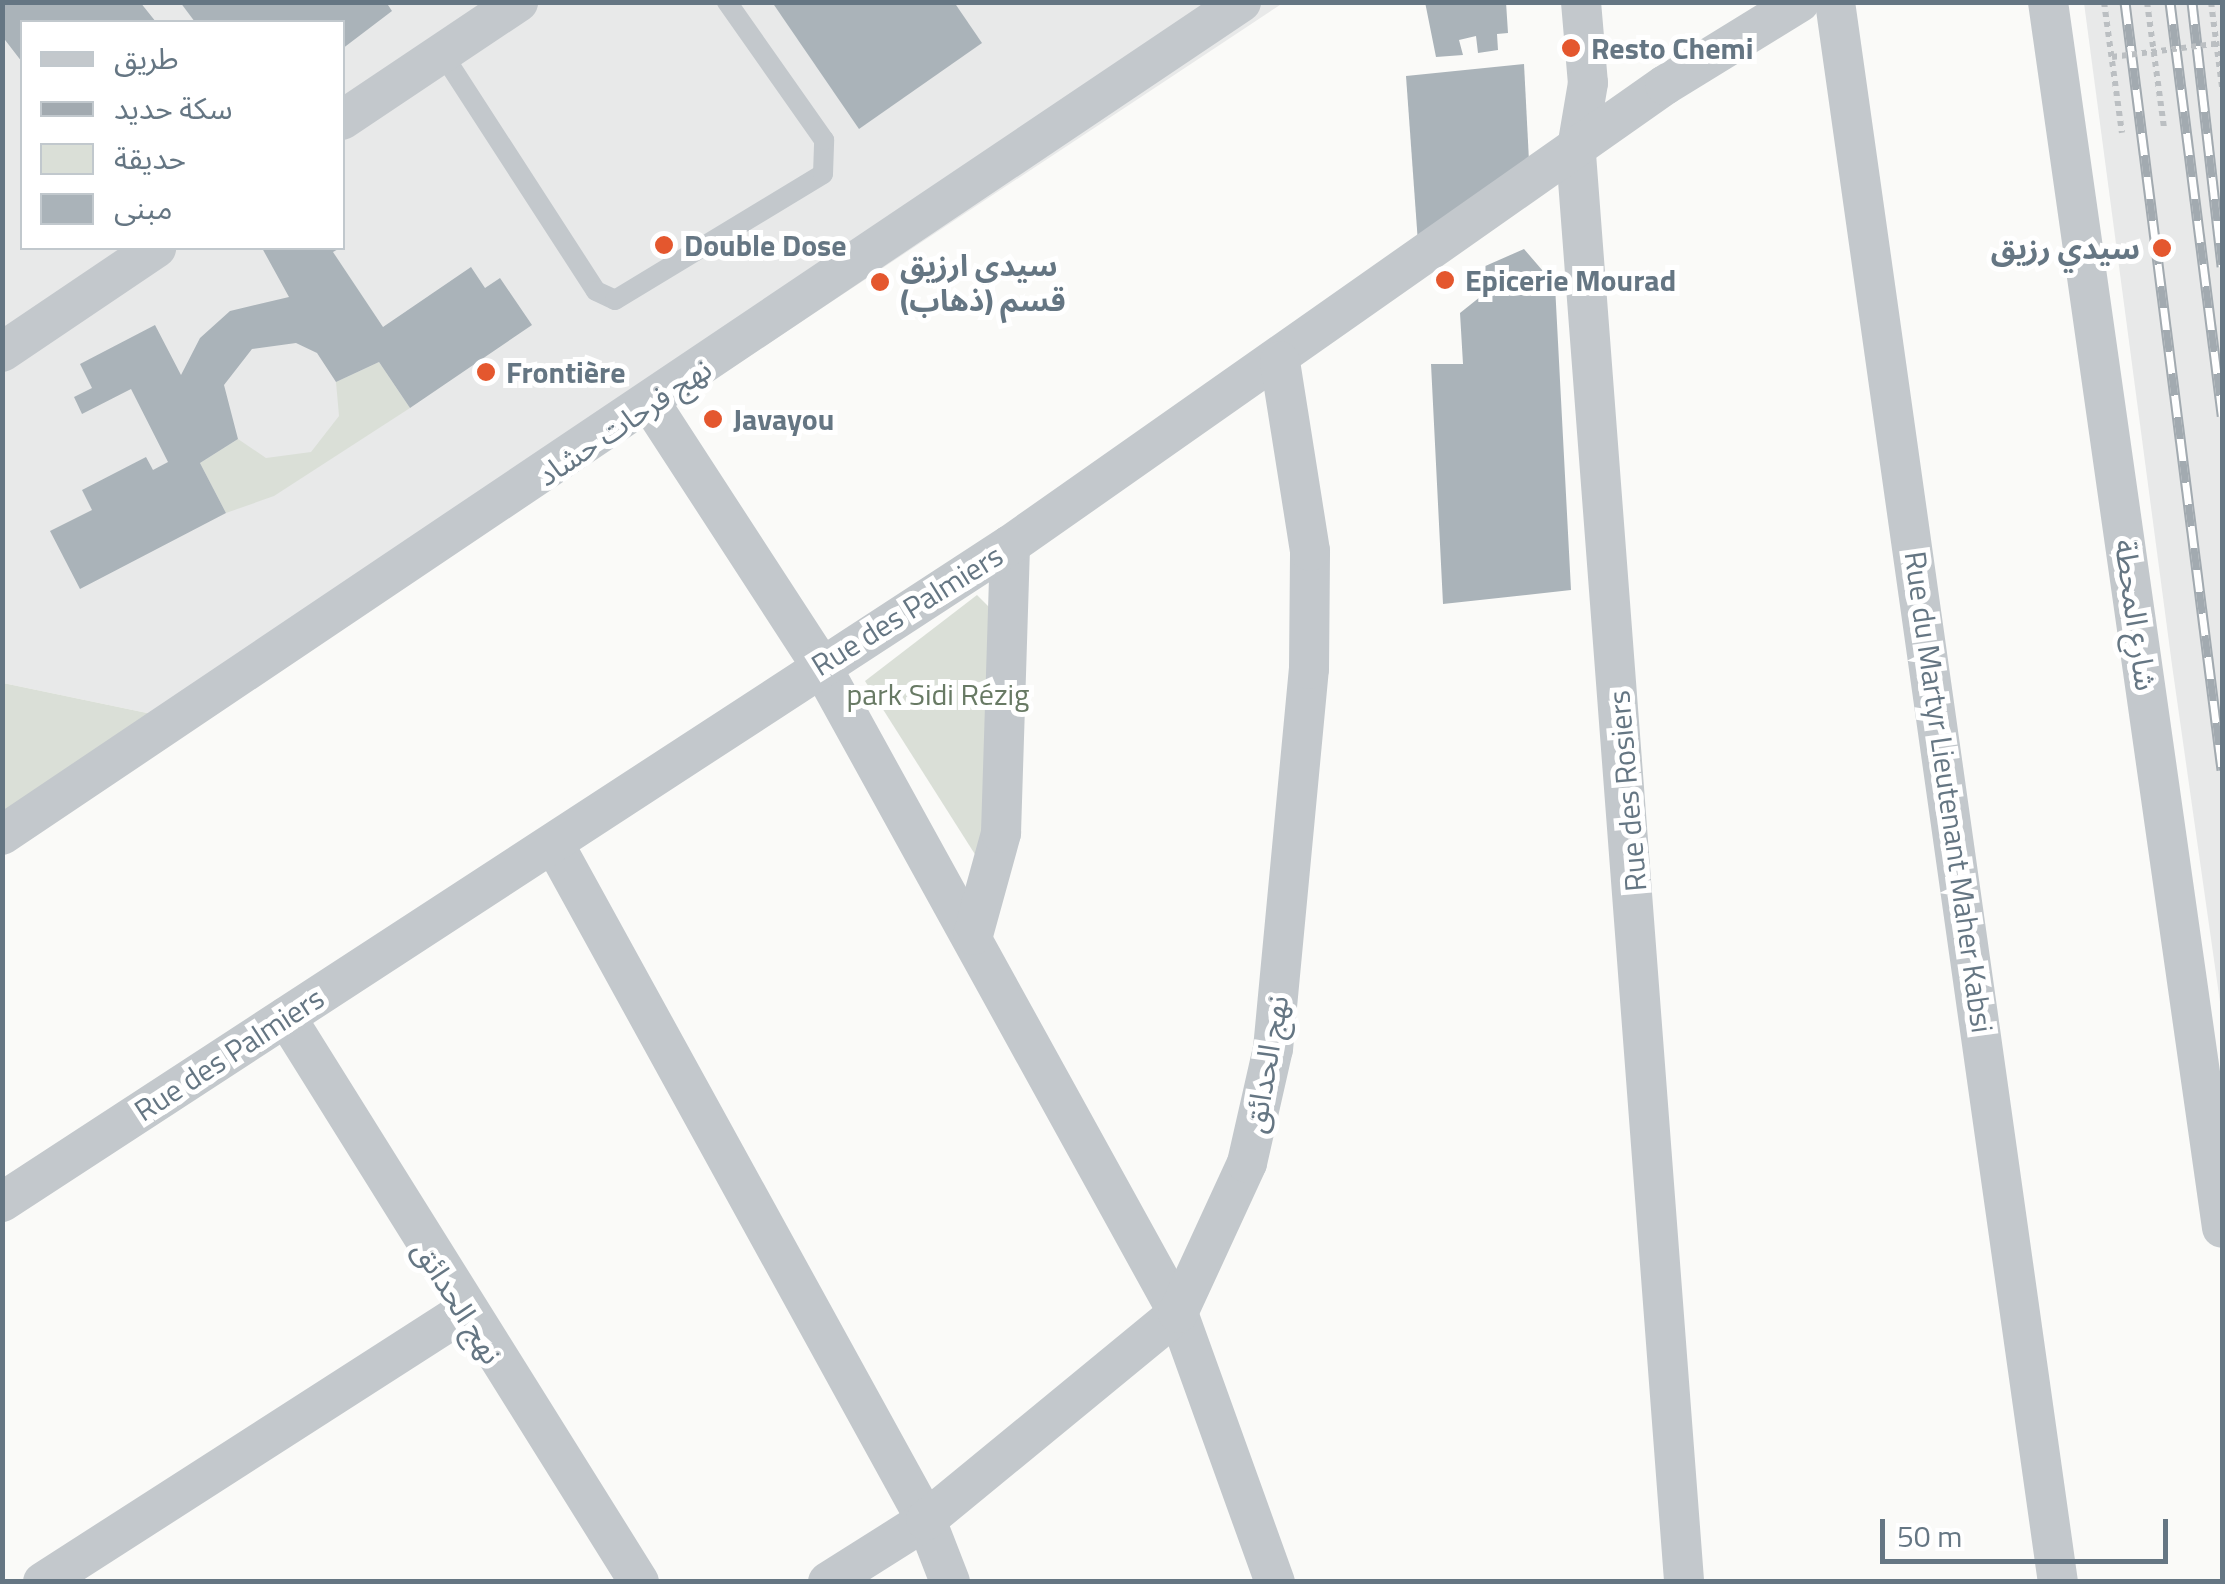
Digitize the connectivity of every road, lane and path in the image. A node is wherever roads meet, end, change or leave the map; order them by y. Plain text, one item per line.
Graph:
1 (518, 2) edge
2 (727, 2) edge
3 (1241, 2) edge
4 (1581, 2) edge
5 (1800, 2) edge
6 (1835, 2) edge
7 (2048, 2) edge
8 (2104, 2) edge
9 (2147, 2) edge
10 (2211, 2) edge
11 (2220, 44) edge
12 (2153, 52) junction
13 (442, 54) junction
14 (2112, 57) dead end
15 (2222, 87) edge
16 (345, 118) edge
17 (2164, 128) dead end
18 (2122, 133) dead end
19 (1576, 154) junction
20 (153, 250) edge
21 (2, 352) edge
22 (1280, 361) junction
23 (651, 404) junction
24 (1010, 544) junction
25 (820, 664) junction
26 (2, 835) edge
27 (554, 844) junction
28 (973, 935) junction
29 (286, 1017) junction
30 (2, 1202) edge
31 (2222, 1228) edge
32 (462, 1312) junction
33 (1178, 1313) junction
34 (926, 1520) junction
35 (633, 1579) edge
36 (43, 1582) edge
37 (828, 1582) edge
38 (950, 1582) edge
39 (1275, 1582) edge
40 (1684, 1582) edge
41 (2058, 1582) edge

1 - 13 street
2 - 13 lane
3 - 23 street, نهج فرحات حشاد
4 - 19 street, Rue des Rosiers
5 - 19 street, Rue des Palmiers
6 - 41 street, Rue du Martyr Lieutenant Maher Kabsi
7 - 31 street, شارع المحطة
8 - 18 path
9 - 12 path
10 - 11 path
11 - 12 path, bridge
11 - 15 path
12 - 14 path, bridge
12 - 17 path
13 - 16 street
19 - 22 street, Rue des Palmiers
19 - 40 street, Rue des Rosiers
20 - 21 street
22 - 24 street, Rue des Palmiers
22 - 33 street, نهج الحدائق
23 - 25 street
23 - 26 street, نهج فرحات حشاد
24 - 25 street, Rue des Palmiers
24 - 28 street
25 - 27 street, Rue des Palmiers
25 - 28 street
27 - 29 street, Rue des Palmiers
27 - 34 street
28 - 33 street
29 - 30 street, Rue des Palmiers
29 - 32 street, نهج الحدائق
32 - 35 street, نهج الحدائق
32 - 36 street
33 - 34 street, نهج الحدائق
33 - 39 street
34 - 37 street, نهج الحدائق
34 - 38 street

